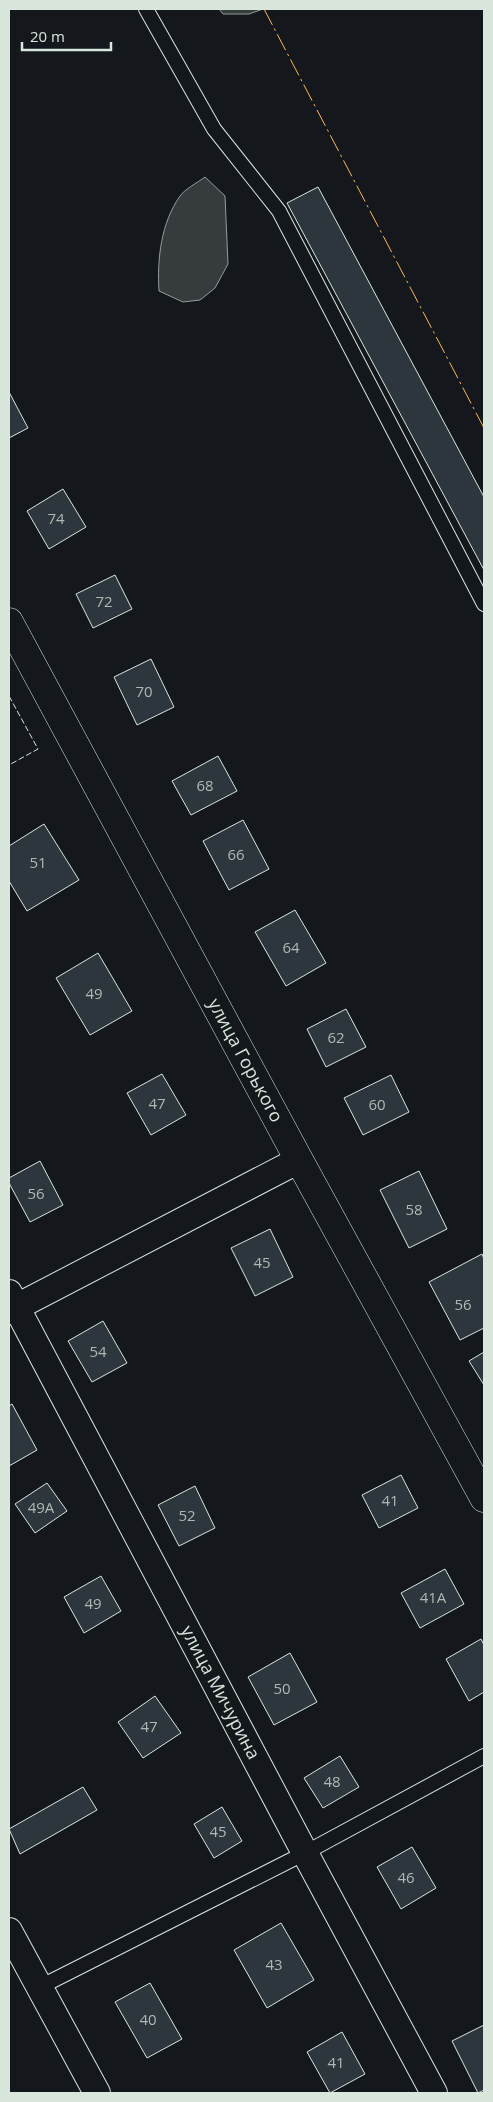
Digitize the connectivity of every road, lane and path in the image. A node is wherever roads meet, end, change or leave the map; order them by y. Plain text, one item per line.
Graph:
1 (146, 9) edge
2 (484, 604) edge
3 (9, 622) edge
4 (299, 1160) junction
5 (11, 1303) edge
6 (484, 1498) edge
7 (484, 1756) edge
8 (304, 1853) junction
9 (9, 1931) edge
10 (38, 1988) junction
11 (97, 2093) edge
12 (434, 2093) edge

1 - 2 lane
3 - 4 main road, улица Горького
4 - 5 street
4 - 6 main road, улица Горького
5 - 8 street, улица Мичурина
7 - 8 lane
8 - 10 lane
8 - 12 street, улица Мичурина
9 - 10 street
10 - 11 street

